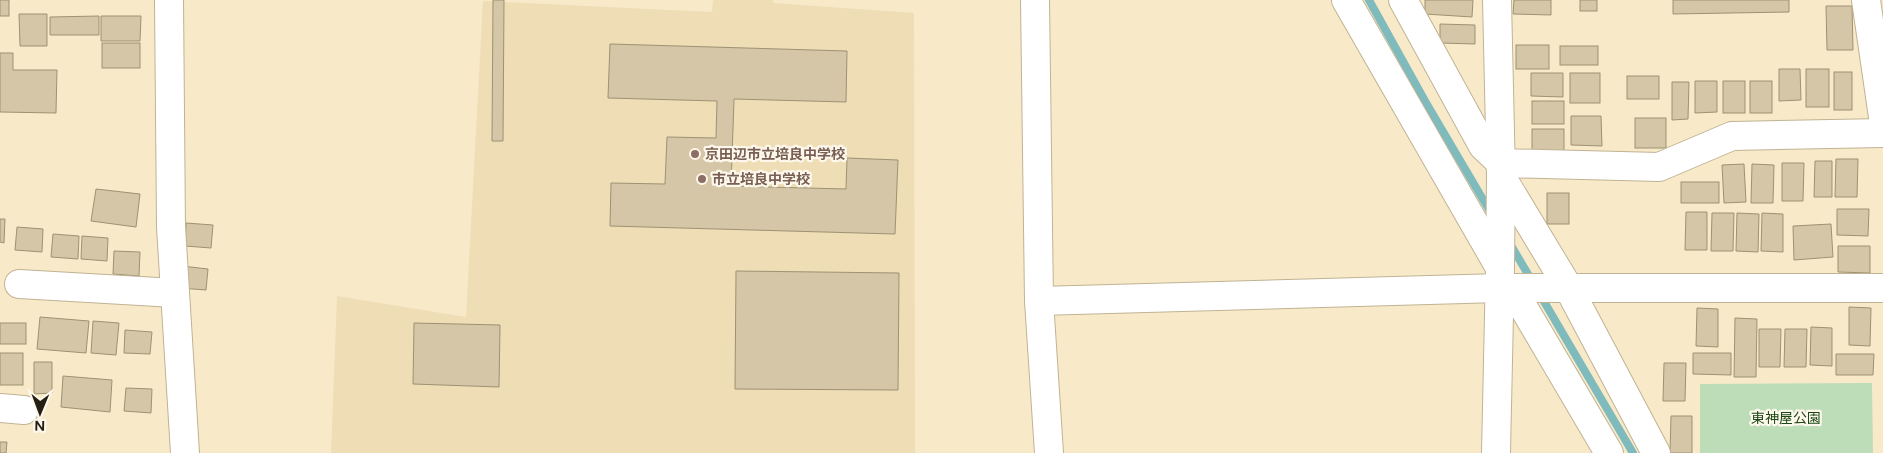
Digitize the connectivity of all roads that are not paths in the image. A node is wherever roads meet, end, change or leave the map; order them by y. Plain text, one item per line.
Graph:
1 (169, 0) edge
2 (1035, 0) edge
3 (1346, 0) edge
4 (1403, 0) edge
5 (1497, 0) edge
6 (1866, 0) edge
7 (1883, 117) edge
8 (1883, 132) edge
9 (1501, 169) junction
10 (1508, 283) junction
11 (19, 284) dead end
12 (1565, 287) junction
13 (1883, 288) edge
14 (175, 293) junction
15 (1039, 302) junction
16 (186, 453) edge
17 (1049, 453) edge
18 (1496, 453) edge
19 (1608, 453) edge
20 (1656, 453) edge

1 - 14 street
2 - 15 street
3 - 10 street
4 - 9 street
5 - 9 street
6 - 7 street
8 - 9 street
9 - 10 street
9 - 12 street
10 - 12 street
10 - 15 street
10 - 18 street
10 - 19 street
11 - 14 street
12 - 13 street
12 - 20 street
14 - 16 street
15 - 17 street

